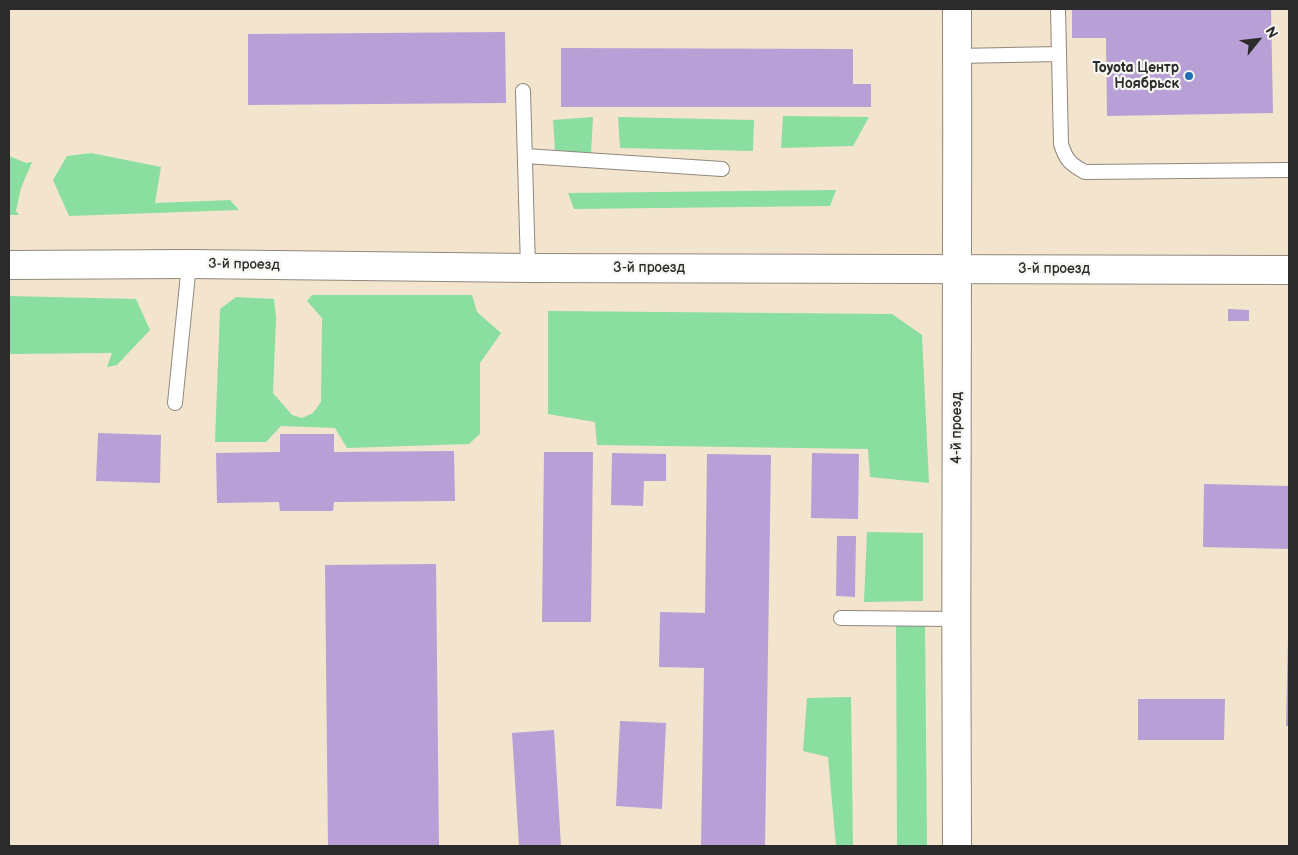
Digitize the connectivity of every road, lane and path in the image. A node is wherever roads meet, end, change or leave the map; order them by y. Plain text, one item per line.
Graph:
1 (957, 9) edge
2 (1058, 9) edge
3 (1059, 54) junction
4 (957, 56) junction
5 (523, 91) dead end
6 (525, 156) junction
7 (722, 169) dead end
8 (1289, 170) edge
9 (190, 264) junction
10 (9, 265) edge
11 (528, 268) junction
12 (958, 269) junction
13 (1289, 270) edge
14 (175, 403) dead end
15 (842, 618) dead end
16 (955, 619) junction
17 (957, 846) edge

1 - 4 street, 4-й проезд
2 - 3 lane
3 - 4 lane
3 - 8 lane
4 - 12 street, 4-й проезд
5 - 6 lane
6 - 7 lane
6 - 11 lane
9 - 10 street, 3-й проезд
9 - 11 street, 3-й проезд
9 - 14 lane
11 - 12 street, 3-й проезд
12 - 13 street, 3-й проезд
12 - 16 street, 4-й проезд
15 - 16 lane
16 - 17 street, 4-й проезд

